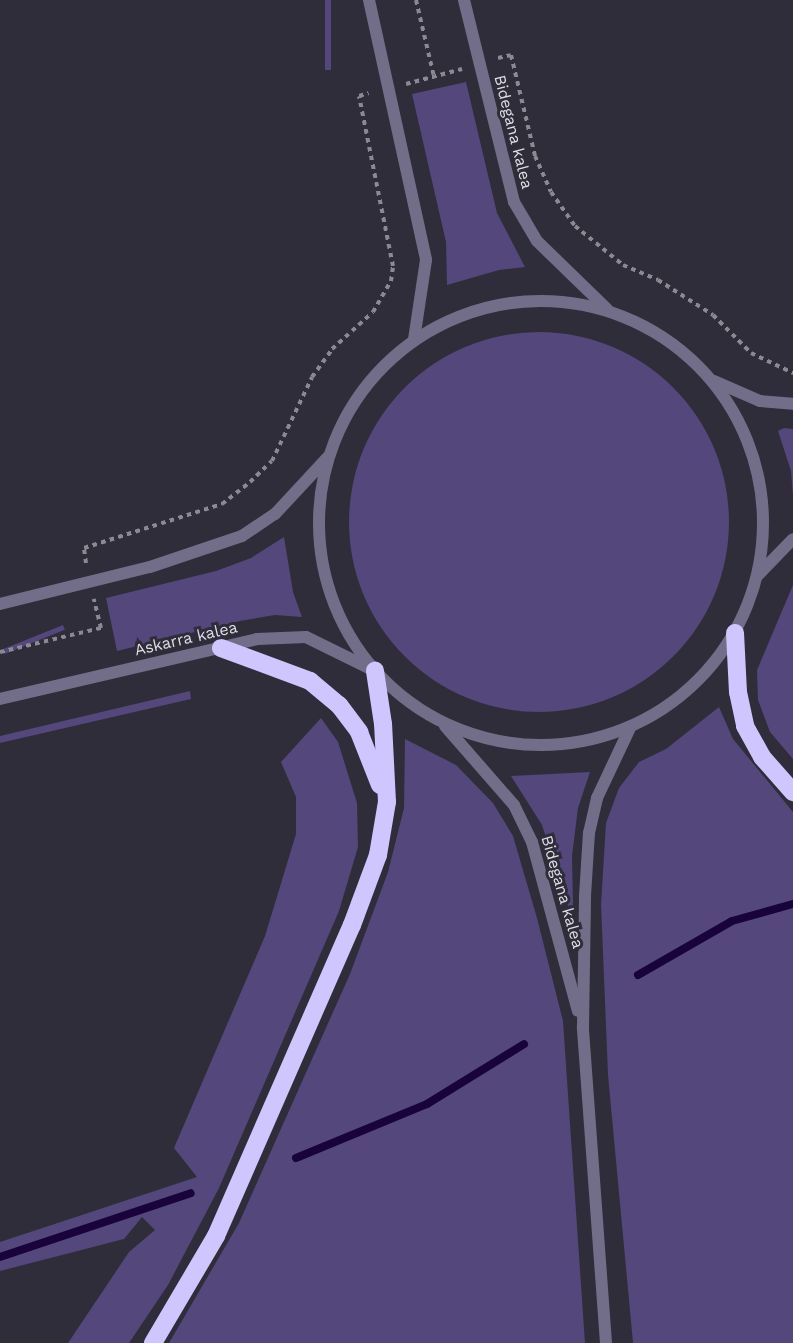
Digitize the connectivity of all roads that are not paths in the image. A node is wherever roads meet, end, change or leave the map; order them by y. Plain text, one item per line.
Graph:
1 (369, 0) edge
2 (464, 0) edge
3 (607, 309) junction
4 (414, 339) junction
5 (714, 381) junction
6 (793, 404) edge
7 (328, 457) junction
8 (793, 539) edge
9 (758, 574) junction
10 (0, 604) edge
11 (735, 633) junction
12 (221, 648) junction
13 (375, 671) junction
14 (0, 699) edge
15 (442, 723) junction
16 (630, 728) junction
17 (793, 792) edge
18 (387, 802) junction
19 (583, 1027) junction
20 (153, 1343) edge
21 (606, 1343) edge

1 - 4 street
2 - 3 street, Bidegana kalea
3 - 4 street
3 - 5 street
4 - 7 street
5 - 6 street
5 - 9 street
7 - 10 street
7 - 13 street
8 - 9 street
9 - 11 street
11 - 16 street
11 - 17 highway
12 - 13 street, Askarra kalea
12 - 14 street, Askarra kalea
12 - 18 highway
13 - 15 street
13 - 18 highway
15 - 16 street
15 - 19 street, Bidegana kalea
16 - 19 street, Bidegana kalea
18 - 20 highway
19 - 21 street, Bidegana kalea

